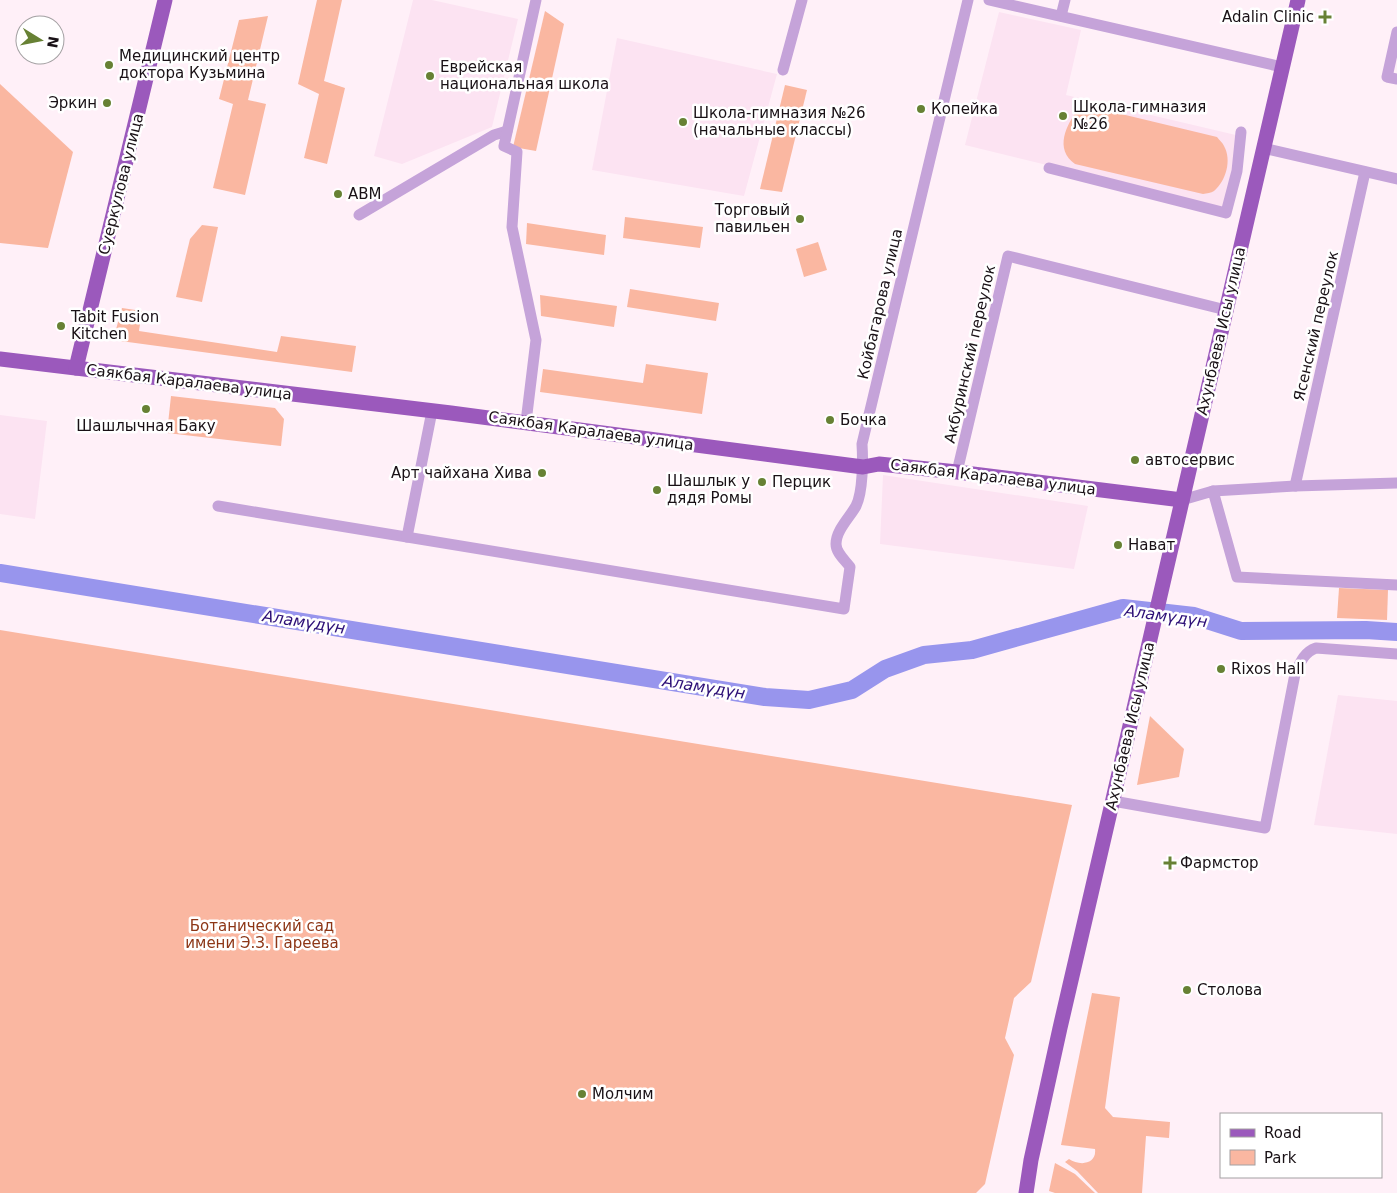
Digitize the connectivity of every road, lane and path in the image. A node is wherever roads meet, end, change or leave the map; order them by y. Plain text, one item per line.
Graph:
1 (165, 0) edge
2 (536, 0) edge
3 (802, 0) edge
4 (968, 0) edge
5 (989, 0) edge
6 (1065, 0) edge
7 (1298, 0) edge
8 (1061, 16) junction
9 (1397, 32) edge
10 (1282, 67) junction
11 (783, 70) dead end
12 (1392, 78) edge
13 (507, 131) junction
14 (1242, 132) dead end
15 (1264, 148) junction
16 (1049, 168) dead end
17 (1366, 172) junction
18 (1397, 179) edge
19 (359, 215) dead end
20 (1226, 310) junction
21 (0, 359) edge
22 (76, 368) junction
23 (432, 411) junction
24 (526, 422) junction
25 (863, 467) junction
26 (957, 472) junction
27 (1397, 483) edge
28 (1295, 486) junction
29 (1213, 491) junction
30 (1182, 500) junction
31 (218, 506) dead end
32 (408, 537) junction
33 (1397, 585) edge
34 (1397, 654) edge
35 (1113, 801) junction
36 (1031, 1160) junction
37 (1015, 1193) edge
38 (1026, 1193) edge
39 (1033, 1193) edge

1 - 22 main road, Суеркулова улица
2 - 13 street
3 - 11 street
4 - 25 street, Койбагарова улица
5 - 8 street
6 - 8 street
7 - 10 main road, Ахунбаева Исы улица
8 - 10 street
9 - 12 street
10 - 15 main road, Ахунбаева Исы улица
13 - 19 street
13 - 24 street
14 - 16 street
15 - 17 street
15 - 20 main road, Ахунбаева Исы улица
17 - 18 street
17 - 28 street, Ясенский переулок
20 - 26 street, Акбуринский переулок
20 - 30 main road, Ахунбаева Исы улица
21 - 22 main road, Саякбая Каралаева улица
22 - 23 main road, Саякбая Каралаева улица
23 - 24 main road, Саякбая Каралаева улица
23 - 32 street
24 - 25 main road, Саякбая Каралаева улица
25 - 26 main road, Саякбая Каралаева улица
25 - 32 street, Койбагарова улица
26 - 30 main road, Саякбая Каралаева улица
27 - 28 street
28 - 29 street
29 - 30 street
29 - 33 street
30 - 35 main road, Ахунбаева Исы улица
31 - 32 street
34 - 35 street
35 - 36 main road, Ахунбаева Исы улица
36 - 37 main road, Ахунбаева Исы улица
36 - 38 main road, Ахунбаева Исы улица
36 - 39 main road

